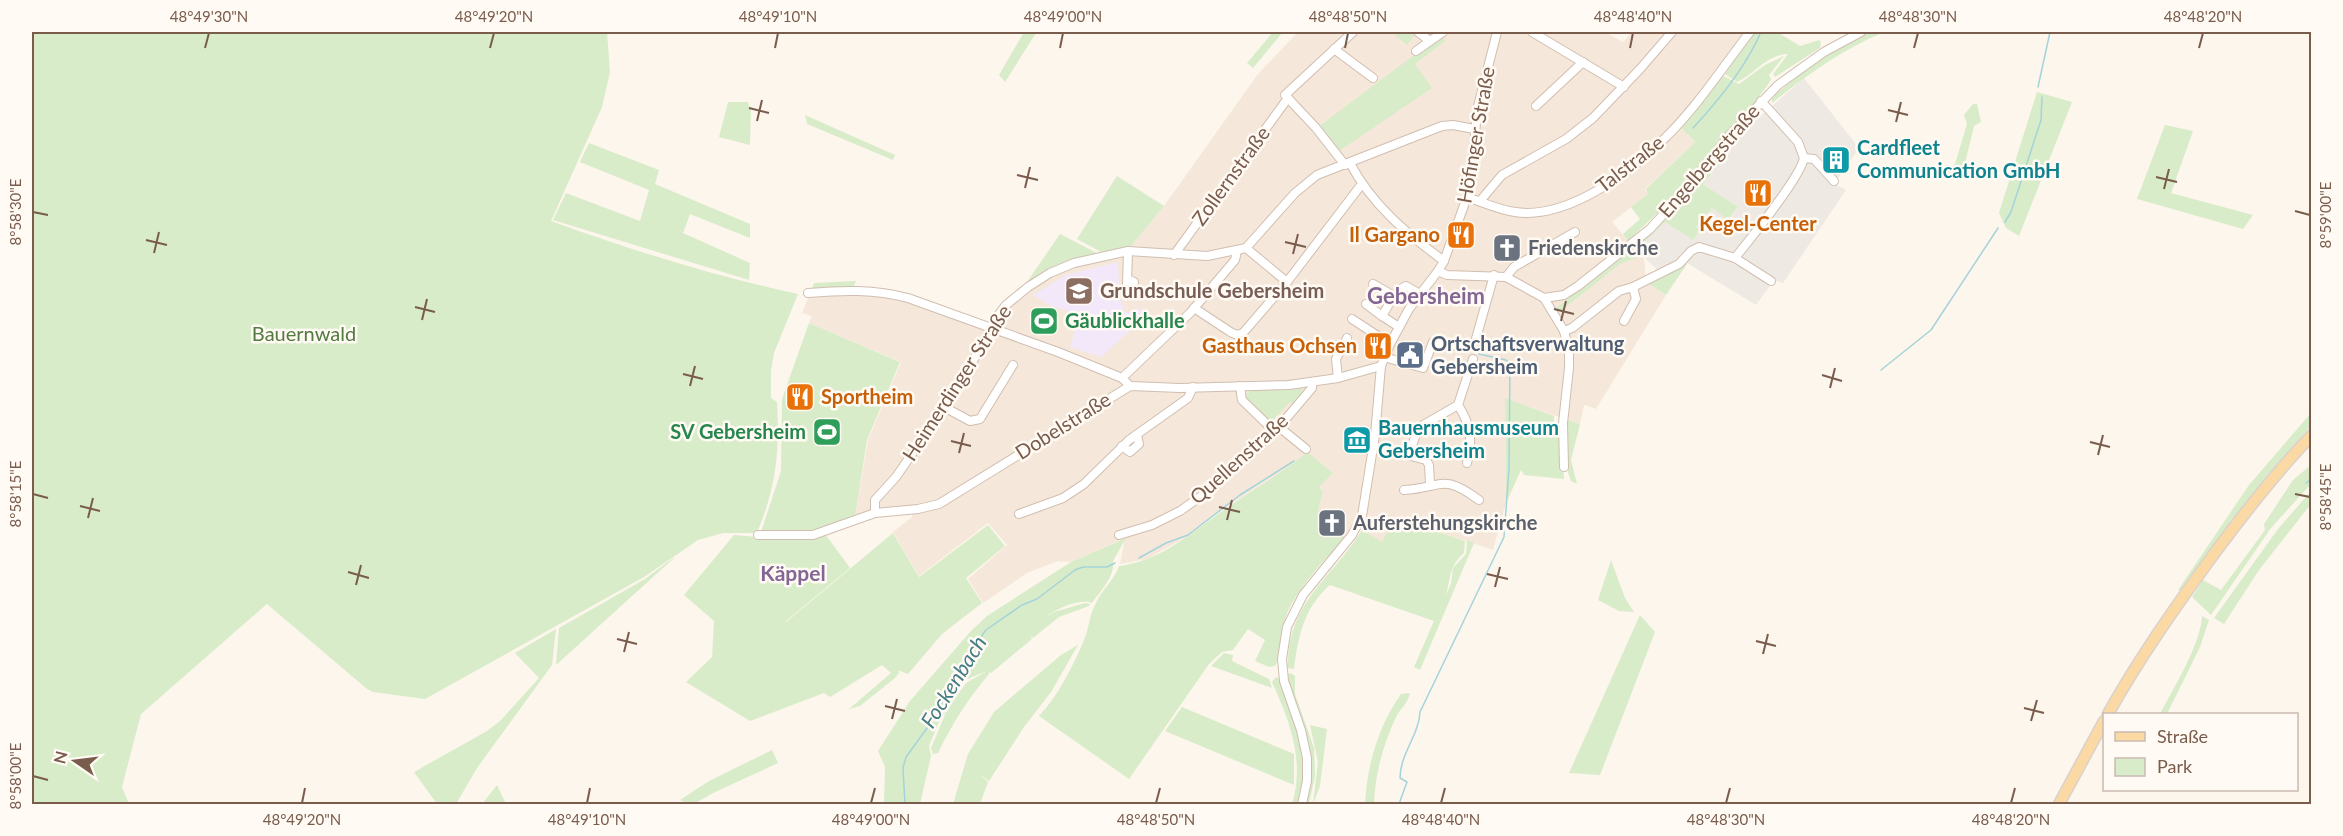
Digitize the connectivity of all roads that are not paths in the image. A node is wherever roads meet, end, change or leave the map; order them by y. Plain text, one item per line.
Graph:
1 (1353, 32) edge
2 (1418, 32) edge
3 (1443, 32) edge
4 (1497, 32) edge
5 (1532, 32) edge
6 (1672, 32) edge
7 (1750, 32) edge
8 (1861, 32) edge
9 (1430, 41) junction
10 (1334, 49) junction
11 (1416, 51) dead end
12 (1583, 62) junction
13 (1373, 78) dead end
14 (1624, 87) junction
15 (1286, 96) junction
16 (1761, 101) junction
17 (1536, 106) dead end
18 (1474, 129) junction
19 (1804, 158) junction
20 (1348, 164) junction
21 (1834, 181) dead end
22 (1361, 185) junction
23 (1467, 196) junction
24 (1480, 201) junction
25 (1575, 232) dead end
26 (1246, 248) junction
27 (1128, 251) junction
28 (1237, 251) junction
29 (1174, 255) junction
30 (1735, 258) junction
31 (1444, 261) junction
32 (1438, 271) junction
33 (1494, 275) junction
34 (1506, 277) junction
35 (1127, 279) dead end
36 (1771, 281) dead end
37 (1287, 282) junction
38 (1373, 284) dead end
39 (1633, 287) junction
40 (808, 293) dead end
41 (1420, 294) junction
42 (1394, 296) junction
43 (1544, 298) junction
44 (1366, 304) dead end
45 (1194, 309) junction
46 (1382, 316) junction
47 (1352, 319) dead end
48 (1624, 321) dead end
49 (991, 327) junction
50 (1399, 327) junction
51 (1564, 331) junction
52 (1347, 338) dead end
53 (1475, 342) dead end
54 (1390, 344) junction
55 (1463, 347) dead end
56 (1473, 359) dead end
57 (1383, 361) junction
58 (1013, 365) dead end
59 (1122, 378) junction
60 (1338, 378) junction
61 (1312, 383) junction
62 (1130, 386) junction
63 (1240, 386) junction
64 (1193, 387) junction
65 (1458, 405) junction
66 (944, 407) junction
67 (1277, 429) junction
68 (2312, 435) edge
69 (1373, 446) junction
70 (1306, 450) dead end
71 (1409, 455) junction
72 (1467, 463) dead end
73 (1564, 468) dead end
74 (1430, 484) junction
75 (1404, 490) dead end
76 (1479, 500) dead end
77 (875, 513) junction
78 (1019, 514) dead end
79 (758, 535) dead end
80 (1119, 535) dead end
81 (2109, 713) edge
82 (2103, 723) edge
83 (1302, 804) edge
84 (2059, 804) edge

1 - 10 street, Zollernstraße
2 - 9 street
3 - 9 street
4 - 18 street, Höfinger Straße
5 - 12 street
6 - 14 street
7 - 24 street, Talstraße
8 - 16 street, Engelbergstraße
9 - 11 street
10 - 13 street
10 - 15 street, Zollernstraße
12 - 14 street
12 - 17 street
14 - 24 street
15 - 20 street
15 - 29 street, Zollernstraße
16 - 19 street
16 - 43 street, Engelbergstraße
18 - 20 street, Heimerdinger Straße
18 - 23 street, Höfinger Straße
19 - 21 street
19 - 30 street
20 - 22 street
20 - 26 street, Heimerdinger Straße
22 - 31 street
22 - 37 street
23 - 24 street, Talstraße
23 - 31 street, Höfinger Straße
25 - 34 street
26 - 28 street, Heimerdinger Straße
26 - 37 street
27 - 29 street, Heimerdinger Straße
27 - 35 street
27 - 49 street, Heimerdinger Straße
28 - 29 street, Heimerdinger Straße
28 - 45 street
30 - 36 street
30 - 39 street
31 - 32 street, Höfinger Straße
32 - 33 street
32 - 41 street, Höfinger Straße
33 - 34 street
33 - 53 street
34 - 43 street
37 - 45 street
38 - 42 street
39 - 48 street
39 - 51 street
40 - 49 street
41 - 42 street
41 - 50 street, Höfinger Straße
42 - 46 street
43 - 51 street
44 - 46 street
45 - 59 street
46 - 50 street
47 - 54 street
49 - 59 street
49 - 66 street, Heimerdinger Straße
50 - 54 street, Höfinger Straße
51 - 73 street
52 - 60 street
54 - 57 street, Höfinger Straße
55 - 57 street
56 - 65 street
57 - 60 street, Dobelstraße
57 - 69 street, Höfinger Straße
58 - 66 street
59 - 62 street
60 - 61 street, Dobelstraße
61 - 63 street, Dobelstraße
61 - 67 street, Quellenstraße
62 - 64 street, Dobelstraße
62 - 77 street, Dobelstraße
63 - 64 street, Dobelstraße
63 - 67 street
64 - 78 street
65 - 71 street
65 - 72 street
66 - 77 street, Heimerdinger Straße
67 - 70 street
67 - 80 street, Quellenstraße
68 - 81 main road
69 - 71 street
69 - 83 street, Höfinger Straße
71 - 74 street
74 - 75 street
74 - 76 street
77 - 79 street, Dobelstraße
82 - 84 main road

